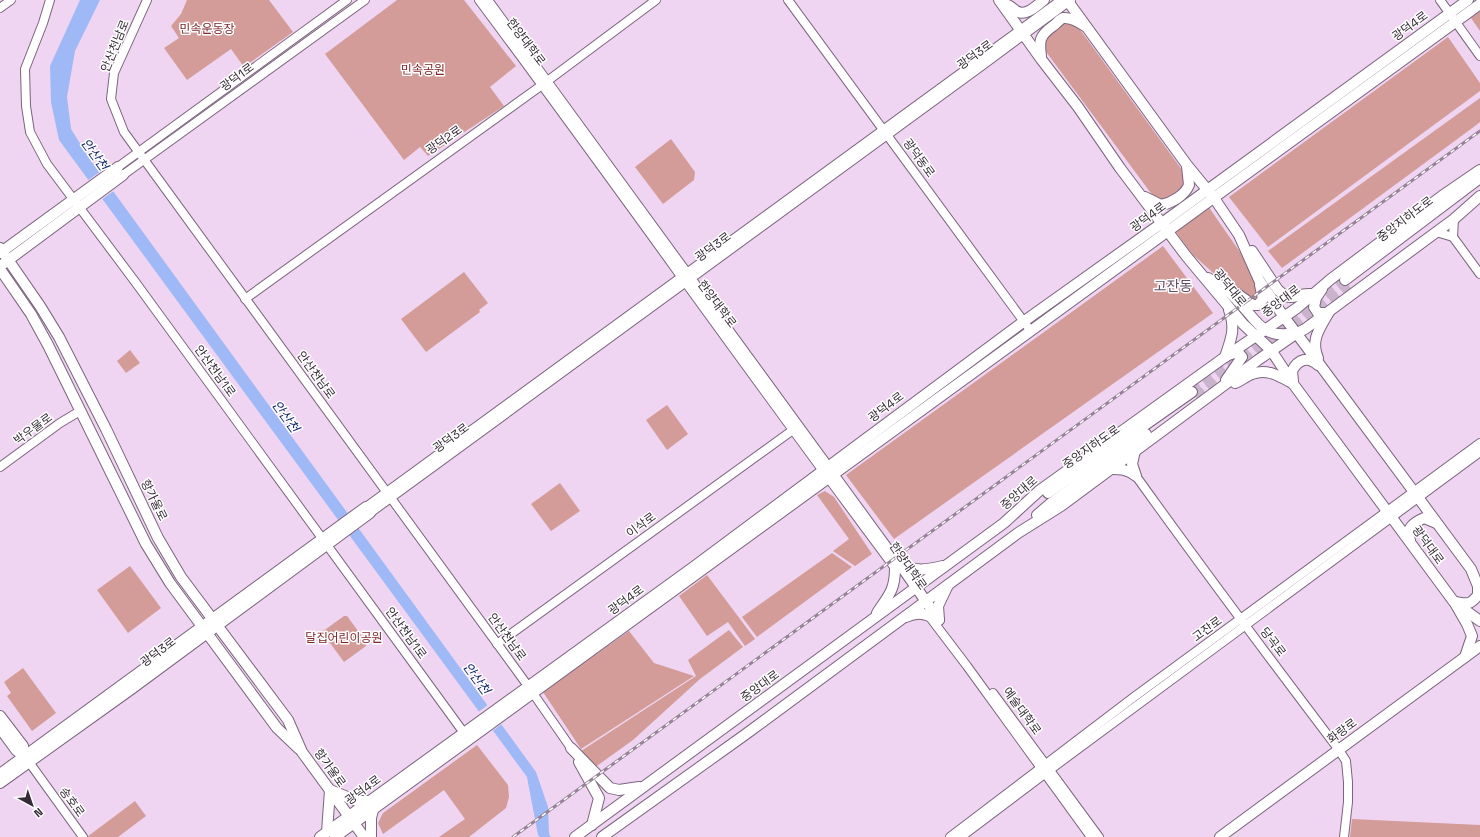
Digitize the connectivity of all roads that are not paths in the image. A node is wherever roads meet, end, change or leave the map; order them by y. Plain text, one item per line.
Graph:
1 (11, 0) edge
2 (50, 0) edge
3 (147, 0) edge
4 (347, 0) edge
5 (365, 0) edge
6 (478, 0) edge
7 (488, 0) edge
8 (656, 0) edge
9 (788, 0) edge
10 (1044, 0) edge
11 (1067, 0) edge
12 (1440, 0) edge
13 (1468, 0) edge
14 (1000, 1) edge
15 (1480, 4) edge
16 (0, 8) edge
17 (1453, 18) junction
18 (1086, 26) junction
19 (1023, 32) junction
20 (1480, 56) edge
21 (1041, 59) junction
22 (545, 83) junction
23 (885, 133) junction
24 (138, 152) junction
25 (144, 161) junction
26 (1187, 164) junction
27 (1480, 170) edge
28 (121, 171) junction
29 (1480, 178) edge
30 (1211, 194) junction
31 (1141, 195) junction
32 (1480, 196) edge
33 (80, 201) junction
34 (1454, 219) junction
35 (1165, 227) junction
36 (1436, 232) junction
37 (1239, 236) junction
38 (1453, 237) junction
39 (2, 256) edge
40 (0, 269) edge
41 (1201, 274) junction
42 (1480, 274) edge
43 (686, 278) junction
44 (1331, 279) junction
45 (1259, 280) junction
46 (1225, 288) junction
47 (1312, 294) junction
48 (245, 299) junction
49 (1228, 306) junction
50 (1328, 311) junction
51 (1284, 317) junction
52 (1023, 322) junction
53 (1030, 330) junction
54 (1265, 330) junction
55 (1297, 333) junction
56 (1255, 335) junction
57 (1271, 350) junction
58 (1225, 357) junction
59 (1322, 367) junction
60 (1294, 385) junction
61 (1221, 387) junction
62 (80, 411) junction
63 (796, 427) junction
64 (1480, 443) edge
65 (1135, 451) junction
66 (1480, 452) edge
67 (0, 467) edge
68 (1112, 468) junction
69 (828, 472) junction
70 (1136, 476) junction
71 (388, 495) junction
72 (1416, 496) junction
73 (368, 510) joint
74 (1390, 514) junction
75 (1436, 523) junction
76 (1004, 524) junction
77 (1018, 533) junction
78 (327, 539) junction
79 (1410, 542) junction
80 (897, 565) junction
81 (947, 565) junction
82 (948, 584) junction
83 (1479, 585) edge
84 (914, 589) junction
85 (922, 602) junction
86 (1454, 602) junction
87 (928, 616) junction
88 (873, 619) junction
89 (939, 620) junction
90 (1480, 621) edge
91 (214, 622) junction
92 (1243, 622) junction
93 (204, 629) junction
94 (886, 629) junction
95 (497, 644) junction
96 (1480, 646) edge
97 (1465, 657) junction
98 (531, 690) junction
99 (0, 716) edge
100 (0, 728) edge
101 (469, 732) junction
102 (571, 748) junction
103 (1339, 750) junction
104 (302, 752) junction
105 (27, 759) junction
106 (1045, 769) junction
107 (0, 774) edge
108 (0, 783) edge
109 (643, 786) junction
110 (330, 790) junction
111 (372, 805) junction
112 (352, 820) junction
113 (592, 825) junction
114 (327, 836) edge
115 (605, 836) edge
116 (83, 837) edge
117 (364, 837) edge
118 (371, 837) edge
119 (575, 837) edge
120 (950, 837) edge
121 (961, 837) edge
122 (1091, 837) edge
123 (1099, 837) edge
124 (1220, 837) edge
125 (1344, 837) edge

1 - 16 street
2 - 33 street, 안산천남1로
3 - 24 street, 안산천남로
4 - 24 street, 광덕1로
5 - 25 street, 광덕1로
6 - 22 street, 한양대학로
7 - 22 street, 한양대학로
8 - 22 street, 광덕2로
9 - 23 street, 광덕동로
10 - 14 main road
11 - 18 main road, 광덕대로
11 - 19 street, 광덕3로
12 - 17 street
13 - 17 main road, 광덕4로
14 - 19 main road, 광덕대로
15 - 17 main road, 광덕4로
17 - 20 street
17 - 30 main road, 광덕4로
18 - 21 main road
18 - 26 main road, 광덕대로
19 - 21 main road, 광덕대로
19 - 23 street, 광덕3로
21 - 31 main road, 광덕대로
22 - 43 street, 한양대학로
22 - 48 street, 광덕2로
23 - 43 street, 광덕3로
23 - 52 street, 광덕동로
24 - 25 street, 안산천남로
24 - 28 street, 광덕1로
25 - 28 street, 광덕1로
25 - 48 street, 안산천남로
26 - 30 main road, 광덕대로
26 - 31 main road
27 - 44 main road, 중앙대로
28 - 33 main road
29 - 32 main road, 중앙지하도로
30 - 35 main road, 광덕4로
30 - 37 main road, 광덕대로
31 - 35 main road, 광덕대로
32 - 34 main road
33 - 39 main road
33 - 78 street, 안산천남1로
34 - 36 main road
34 - 38 street
35 - 41 main road, 광덕대로
35 - 52 main road, 광덕4로
35 - 53 main road, 광덕4로
36 - 38 street
36 - 50 main road
37 - 45 main road, 광덕대로
37 - 47 main road
38 - 42 street
39 - 91 main road, 항가울로
40 - 62 main road, 항가울로
41 - 46 main road
41 - 49 main road, 광덕대로
43 - 63 street, 한양대학로
43 - 71 street, 광덕3로
44 - 47 main road, 중앙대로
44 - 50 main road
45 - 46 main road
45 - 51 main road, 광덕대로
46 - 54 main road
47 - 51 main road, 중앙대로
48 - 71 street, 안산천남로
49 - 56 main road, 광덕대로
49 - 58 main road
50 - 55 main road
50 - 59 main road
51 - 54 main road, 중앙대로
51 - 55 main road, 광덕대로
52 - 53 street, 광덕동로
52 - 69 main road, 광덕4로
53 - 69 main road, 광덕4로
54 - 55 main road
54 - 56 main road, 중앙대로
55 - 57 main road
55 - 59 main road, 광덕대로
56 - 57 main road, 광덕대로
56 - 58 main road, 중앙대로
57 - 60 main road, 광덕대로
57 - 61 main road
58 - 61 main road
58 - 76 main road, 중앙대로
59 - 60 main road
59 - 72 main road, 광덕대로
60 - 61 main road
60 - 74 main road, 광덕대로
61 - 65 main road
62 - 67 street, 박우물로
62 - 93 main road, 항가울로
63 - 69 street, 한양대학로
63 - 95 street, 이삭로
64 - 72 street, 고잔로
65 - 68 main road
65 - 70 main road
66 - 72 street, 고잔로
68 - 70 main road
68 - 77 main road
69 - 80 street, 한양대학로
69 - 98 main road, 광덕4로
70 - 92 street, 당곡로
71 - 73 street, 광덕3로
71 - 95 street, 안산천남로
72 - 74 street, 고잔로
72 - 75 main road, 광덕대로
73 - 78 main road, 광덕3로
74 - 79 main road, 광덕대로
74 - 92 street, 고잔로
75 - 79 main road
75 - 83 main road, 광덕대로
76 - 77 main road, 중앙지하도로
76 - 81 main road, 중앙대로
77 - 82 main road
78 - 91 main road, 광덕3로
78 - 101 street, 안산천남1로
79 - 86 main road, 광덕대로
80 - 81 main road
80 - 84 main road, 한양대학로
80 - 88 main road
81 - 84 main road, 중앙대로
82 - 85 main road
82 - 89 main road
83 - 86 main road
84 - 85 main road, 한양대학로
84 - 88 main road, 중앙대로
85 - 87 main road, 예술대학로
85 - 89 main road, 예술대학로
85 - 94 main road
86 - 90 main road, 광덕대로
86 - 97 main road
87 - 94 main road
87 - 106 street, 예술대학로
88 - 109 main road, 중앙대로
89 - 106 street, 예술대학로
91 - 93 main road, 광덕3로
91 - 104 main road, 항가울로
92 - 103 street, 당곡로
92 - 106 street, 고잔로
93 - 104 main road, 항가울로
93 - 105 main road, 광덕3로
94 - 115 main road
95 - 98 street, 안산천남로
96 - 97 main road, 화랑로
97 - 103 main road, 화랑로
98 - 101 main road, 광덕4로
98 - 102 street, 안산천남로
99 - 105 main road
100 - 105 main road
101 - 111 main road, 광덕4로
102 - 109 main road
102 - 113 main road
103 - 124 main road, 화랑로
103 - 125 street, 당곡로
104 - 110 main road, 항가울로
105 - 107 main road, 광덕3로
105 - 108 main road, 광덕3로
105 - 116 street, 송호로
106 - 120 street, 고잔로
106 - 121 street, 고잔로
106 - 122 street, 예술대학로
106 - 123 street, 예술대학로
109 - 113 main road, 중앙대로
110 - 111 main road
110 - 112 main road, 항가울로
110 - 114 main road
111 - 112 main road, 광덕4로
111 - 118 main road
112 - 114 main road, 광덕4로
112 - 117 main road, 항가울로
113 - 119 main road, 중앙대로

